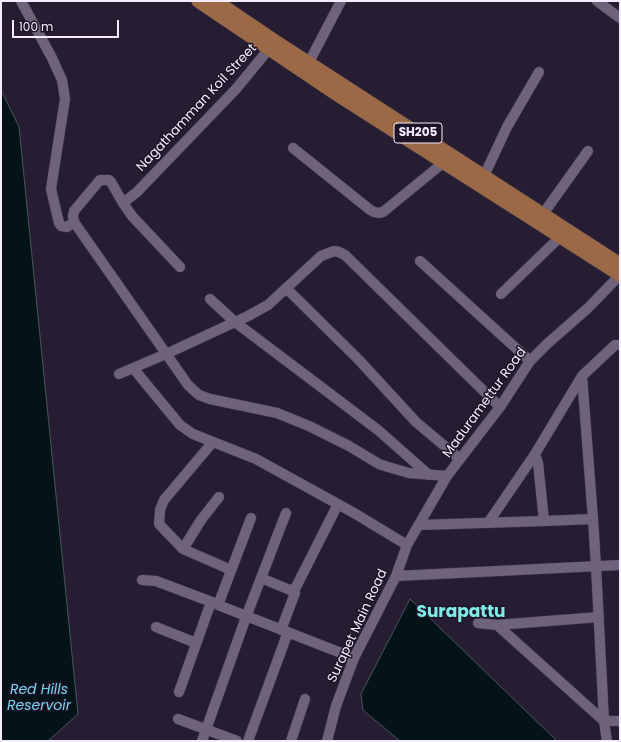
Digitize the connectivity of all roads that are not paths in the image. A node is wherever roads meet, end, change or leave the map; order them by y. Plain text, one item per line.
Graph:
1 (21, 1) edge
2 (341, 1) edge
3 (599, 1) edge
4 (207, 2) edge
5 (620, 18) edge
6 (272, 45) junction
7 (307, 67) junction
8 (539, 72) dead end
9 (293, 148) dead end
10 (588, 151) dead end
11 (443, 163) junction
12 (484, 176) junction
13 (123, 203) junction
14 (543, 214) junction
15 (74, 222) junction
16 (560, 237) junction
17 (420, 260) dead end
18 (620, 264) edge
19 (180, 267) dead end
20 (620, 275) edge
21 (286, 288) junction
22 (501, 294) dead end
23 (210, 299) dead end
24 (235, 322) junction
25 (620, 345) edge
26 (166, 354) junction
27 (530, 361) junction
28 (134, 368) junction
29 (118, 374) dead end
30 (582, 376) junction
31 (500, 407) junction
32 (212, 443) junction
33 (535, 454) junction
34 (460, 460) junction
35 (429, 475) junction
36 (447, 476) junction
37 (219, 497) dead end
38 (338, 504) junction
39 (286, 513) dead end
40 (251, 518) dead end
41 (592, 519) junction
42 (544, 521) junction
43 (488, 523) junction
44 (419, 525) junction
45 (407, 545) junction
46 (183, 549) junction
47 (620, 565) edge
48 (596, 566) junction
49 (231, 570) junction
50 (396, 576) junction
51 (261, 578) junction
52 (142, 580) dead end
53 (296, 593) dead end
54 (215, 604) junction
55 (246, 617) junction
56 (598, 618) junction
57 (478, 623) dead end
58 (497, 625) junction
59 (156, 627) dead end
60 (285, 631) junction
61 (196, 643) junction
62 (354, 658) junction
63 (179, 692) dead end
64 (305, 699) dead end
65 (178, 719) dead end
66 (604, 721) junction
67 (620, 721) edge
68 (206, 729) junction
69 (329, 740) edge
70 (202, 741) edge
71 (237, 741) edge
72 (248, 741) edge
73 (291, 741) edge
74 (607, 741) edge

1 - 15 street
2 - 7 street
3 - 5 street
4 - 6 main road, SH205
6 - 7 main road, SH205
6 - 13 street, Nagathamman Koil Street
7 - 11 main road
7 - 12 main road, SH205
8 - 12 street
9 - 11 street
10 - 14 street
11 - 16 main road
12 - 14 main road, SH205
13 - 15 street
13 - 19 street
14 - 18 main road, SH205
15 - 26 street
16 - 20 main road
16 - 22 street
17 - 27 street
20 - 27 street, Maduramettur Road
21 - 24 street
21 - 31 street
21 - 34 street
23 - 24 street
24 - 26 street
24 - 35 street
25 - 30 street
26 - 28 street
26 - 35 street
27 - 31 street, Maduramettur Road
28 - 29 street
28 - 32 street
30 - 33 street
30 - 41 street
31 - 34 street, Maduramettur Road
32 - 38 street
32 - 46 street
33 - 42 street
33 - 43 street
34 - 36 street, Maduramettur Road
35 - 36 street
36 - 44 street, Maduramettur Road
37 - 46 street
38 - 45 street
38 - 51 street
39 - 51 street
40 - 49 street
41 - 42 street
41 - 48 street
42 - 43 street
43 - 44 street
44 - 45 street, Maduramettur Road
45 - 50 street, Surapet Main Road
46 - 49 street
47 - 48 street
48 - 50 street
48 - 56 street
49 - 54 street
50 - 62 street, Surapet Main Road
51 - 55 street
52 - 54 street
53 - 60 street
54 - 55 street
54 - 61 street
55 - 60 street
55 - 68 street
56 - 58 street
56 - 66 street
57 - 58 street
58 - 66 street
59 - 61 street
60 - 62 street
60 - 72 street
61 - 63 street
62 - 69 street, Surapet Main Road
64 - 73 street
65 - 68 street
66 - 67 street
66 - 74 street
68 - 70 street
68 - 71 street

